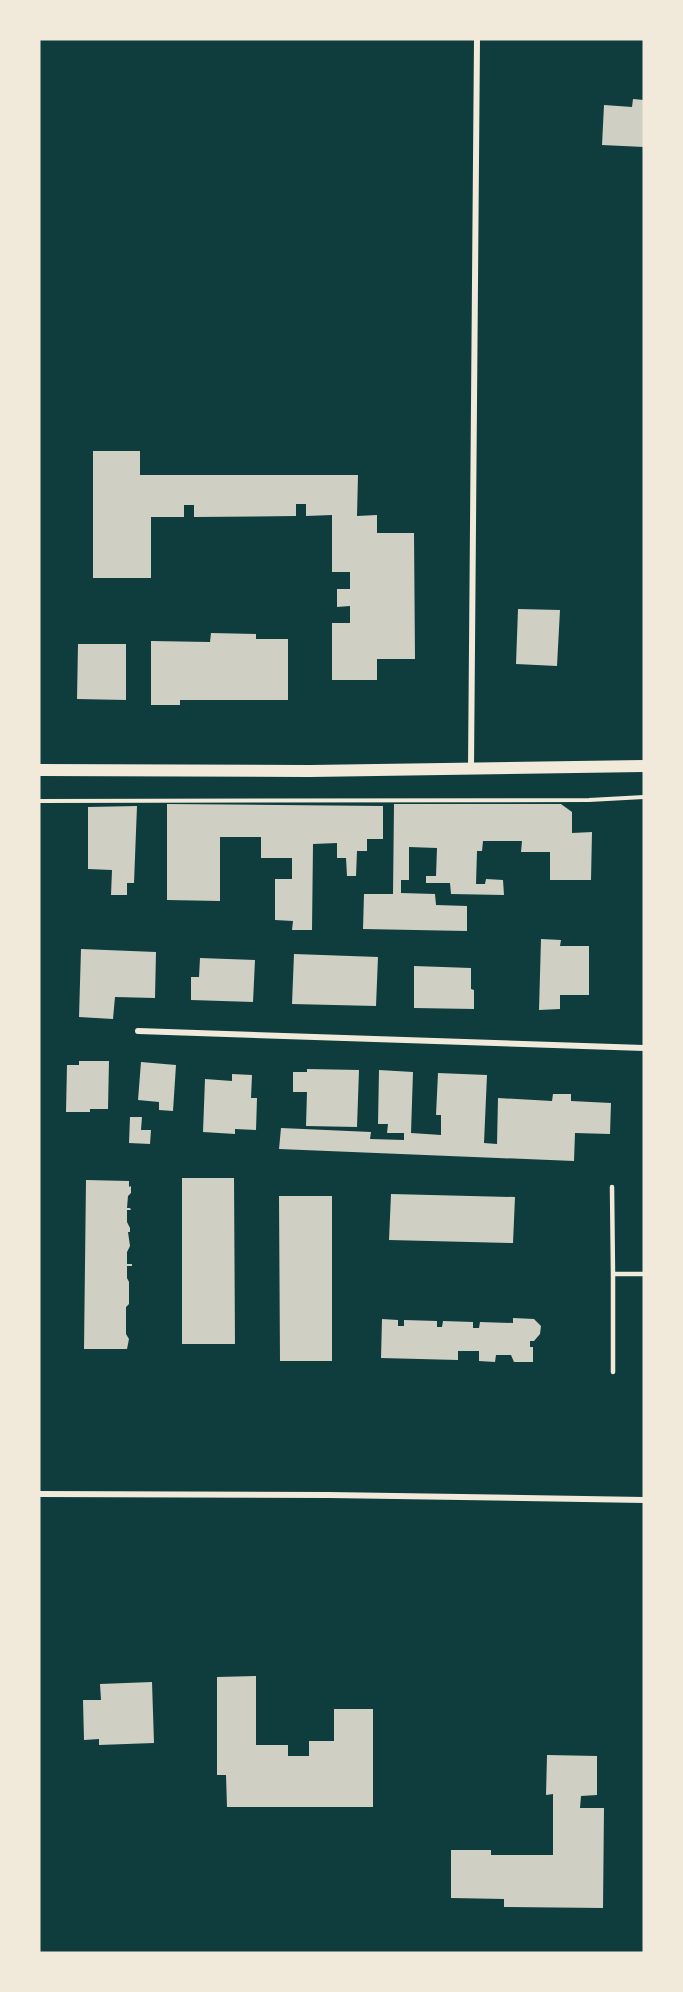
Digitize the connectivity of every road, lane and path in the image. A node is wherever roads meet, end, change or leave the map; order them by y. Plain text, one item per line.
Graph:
1 (477, 39) edge
2 (644, 766) edge
3 (471, 768) junction
4 (39, 770) edge
5 (644, 797) edge
6 (39, 801) edge
7 (138, 1031) dead end
8 (644, 1048) edge
9 (612, 1186) dead end
10 (613, 1274) junction
11 (644, 1274) edge
12 (612, 1372) dead end
13 (39, 1494) edge
14 (644, 1500) edge

1 - 3 street
2 - 3 main road
3 - 4 main road
5 - 6 path
7 - 8 street
9 - 10 lane
10 - 11 lane
10 - 12 lane
13 - 14 street

